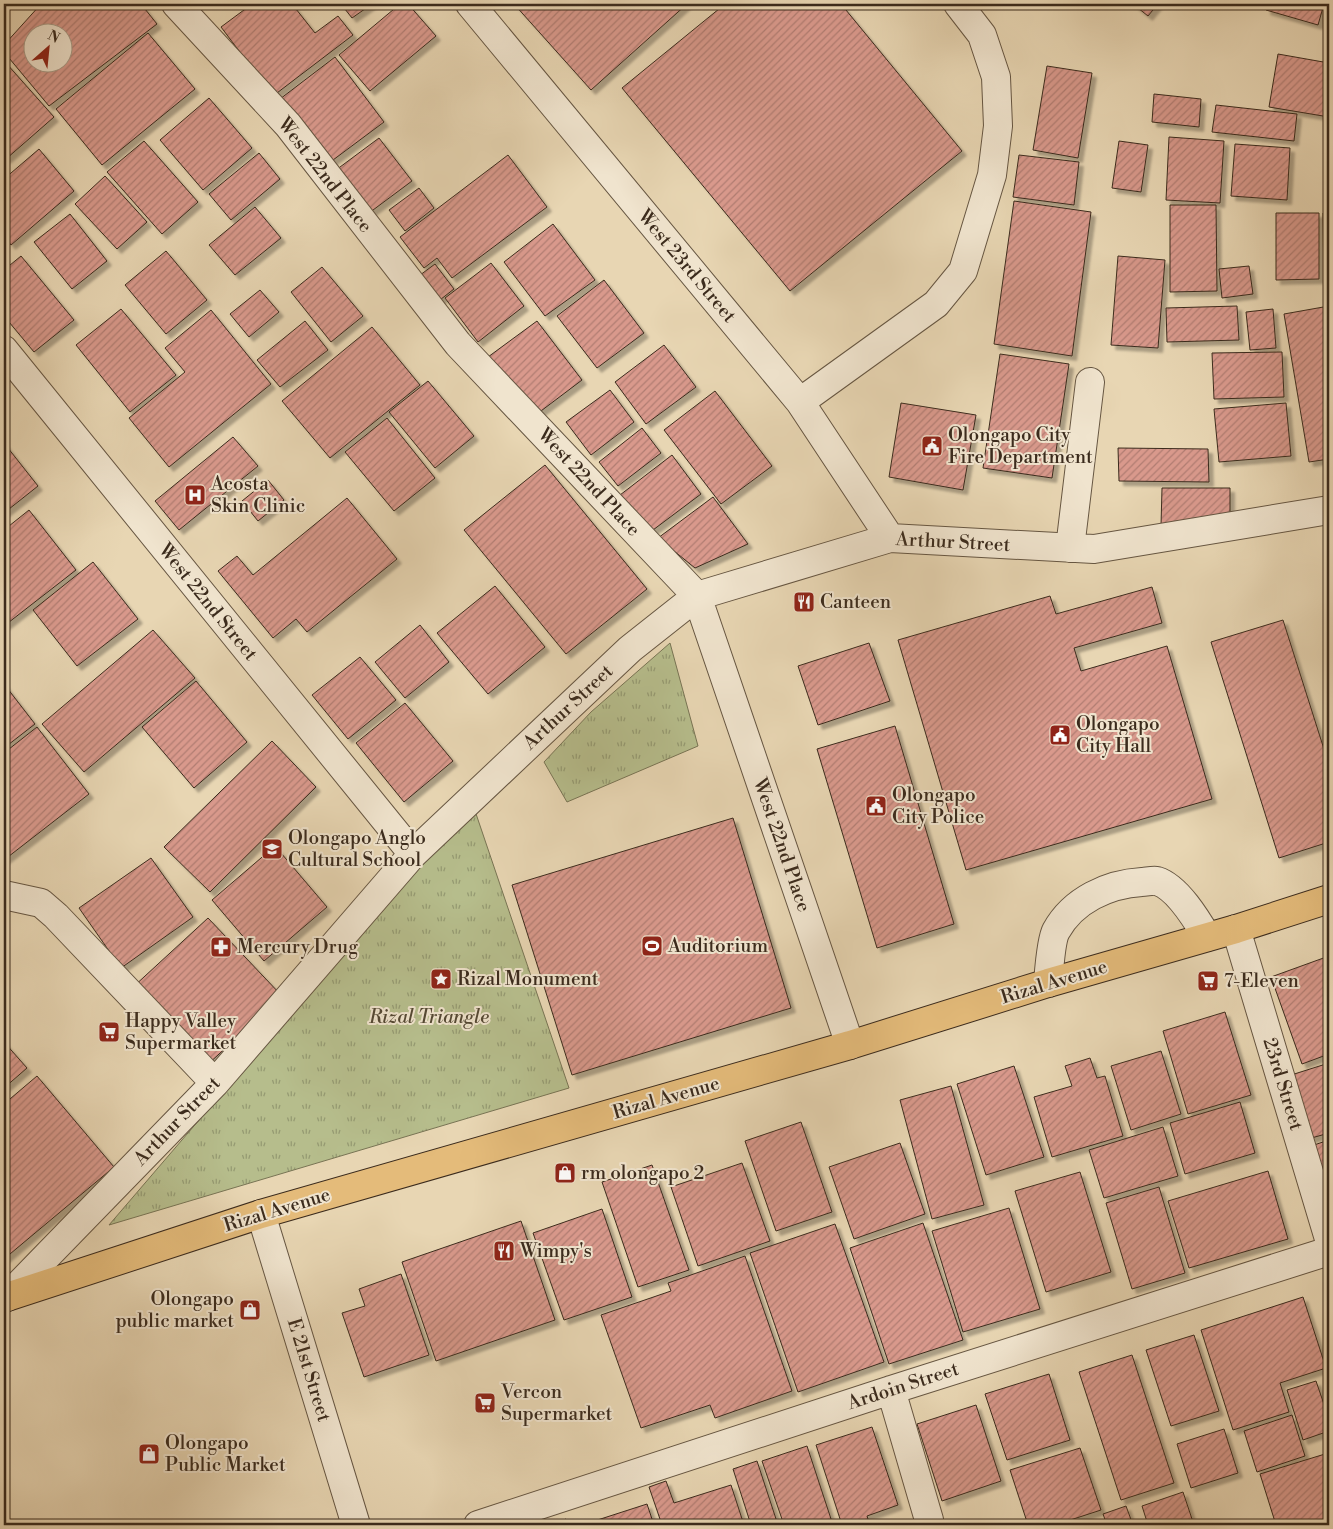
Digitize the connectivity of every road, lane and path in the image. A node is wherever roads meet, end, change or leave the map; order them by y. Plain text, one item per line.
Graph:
1 (176, 4) edge
2 (470, 4) edge
3 (958, 4) edge
4 (4, 350) edge
5 (1090, 382) dead end
6 (800, 402) junction
7 (1329, 510) edge
8 (890, 538) junction
9 (1070, 548) junction
10 (697, 596) junction
11 (413, 854) junction
12 (4, 895) edge
13 (1329, 899) edge
14 (1236, 929) junction
15 (1207, 937) junction
16 (1048, 983) junction
17 (850, 1045) junction
18 (215, 1083) junction
19 (261, 1214) junction
20 (1329, 1239) edge
21 (1329, 1251) edge
22 (5, 1298) edge
23 (890, 1390) junction
24 (929, 1520) dead end
25 (356, 1525) edge
26 (478, 1525) edge

1 - 10 street, West 22nd Place
2 - 6 street, West 23rd Street
3 - 6 street
4 - 11 street, West 22nd Street
5 - 9 street
6 - 8 street, West 23rd Street
7 - 9 street, Arthur Street
8 - 9 street, Arthur Street
8 - 10 street, Arthur Street
10 - 11 street, Arthur Street
10 - 17 street, West 22nd Place
11 - 18 street, Arthur Street
12 - 18 street
13 - 14 highway, Rizal Avenue
14 - 15 highway, Rizal Avenue
14 - 20 street, 23rd Street
15 - 16 highway, Rizal Avenue
15 - 16 street
16 - 17 highway, Rizal Avenue
17 - 19 highway, Rizal Avenue
18 - 22 street, Arthur Street
19 - 22 highway, Rizal Avenue
19 - 25 street, E 21st Street
21 - 23 street, Ardoin Street
23 - 24 street
23 - 26 street, Ardoin Street

